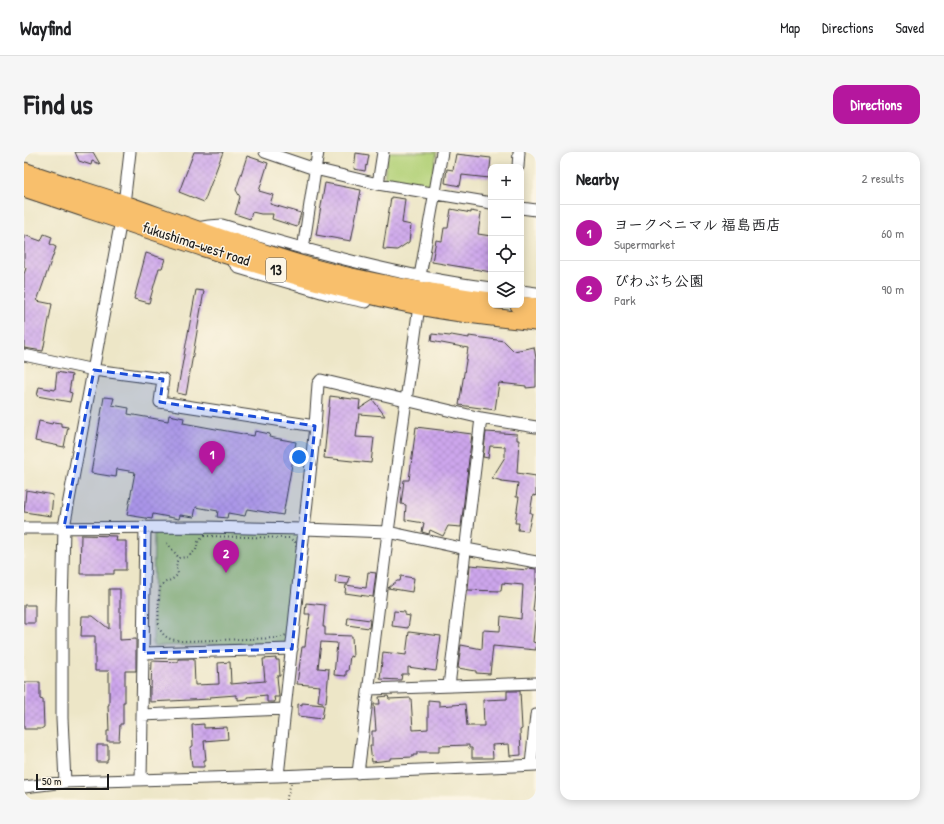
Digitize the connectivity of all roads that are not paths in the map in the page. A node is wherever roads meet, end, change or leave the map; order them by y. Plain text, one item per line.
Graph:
1 (130, 152) edge
2 (265, 152) edge
3 (318, 152) edge
4 (383, 152) edge
5 (442, 152) edge
6 (519, 152) edge
7 (518, 164) edge
8 (315, 169) junction
9 (24, 171) edge
10 (378, 184) junction
11 (28, 192) edge
12 (436, 193) junction
13 (488, 202) edge
14 (524, 208) edge
15 (536, 210) edge
16 (123, 212) junction
17 (195, 229) junction
18 (303, 249) junction
19 (228, 256) junction
20 (420, 276) junction
21 (488, 287) edge
22 (524, 291) edge
23 (536, 293) edge
24 (488, 301) edge
25 (524, 306) edge
26 (536, 307) edge
27 (418, 313) junction
28 (536, 322) edge
29 (536, 329) edge
30 (24, 355) edge
31 (94, 370) junction
32 (406, 400) junction
33 (481, 418) junction
34 (315, 426) junction
35 (536, 427) edge
36 (64, 527) junction
37 (145, 527) junction
38 (24, 528) edge
39 (304, 529) junction
40 (388, 532) junction
41 (466, 549) junction
42 (536, 562) edge
43 (292, 649) junction
44 (144, 653) junction
45 (536, 683) edge
46 (449, 686) junction
47 (369, 689) junction
48 (285, 708) junction
49 (142, 714) junction
50 (536, 715) edge
51 (534, 765) edge
52 (358, 773) junction
53 (278, 776) junction
54 (141, 780) junction
55 (65, 782) junction
56 (24, 787) edge

1 - 16 street
2 - 8 street
3 - 8 street
4 - 10 street
5 - 12 street
6 - 7 street
8 - 10 street
8 - 18 street
9 - 16 highway, fukushima-west road / 13
10 - 12 street
11 - 16 highway, fukushima-west road / 13
12 - 13 street
12 - 20 street
14 - 15 street
16 - 17 highway, fukushima-west road / 13
16 - 19 highway, fukushima-west road / 13
16 - 31 street
17 - 18 street
17 - 24 highway, fukushima-west road / 13
18 - 20 street
19 - 27 street
19 - 28 highway, fukushima-west road / 13
20 - 21 street
22 - 23 street
25 - 26 highway
27 - 29 street
27 - 32 street
30 - 31 street
31 - 34 street
31 - 36 street
32 - 33 street
32 - 34 street
32 - 40 street
33 - 35 street
33 - 41 street
34 - 39 street
36 - 37 street
36 - 38 street
36 - 55 street
37 - 39 street
37 - 44 street
39 - 40 street
39 - 43 street
40 - 41 street
40 - 47 street
41 - 42 street
41 - 46 street
43 - 44 street
43 - 48 street
44 - 49 street
45 - 46 street
46 - 47 street
47 - 52 street
48 - 49 street
48 - 53 street
49 - 54 street
50 - 51 street
51 - 52 street
52 - 53 street
53 - 54 street
54 - 55 street
55 - 56 street

